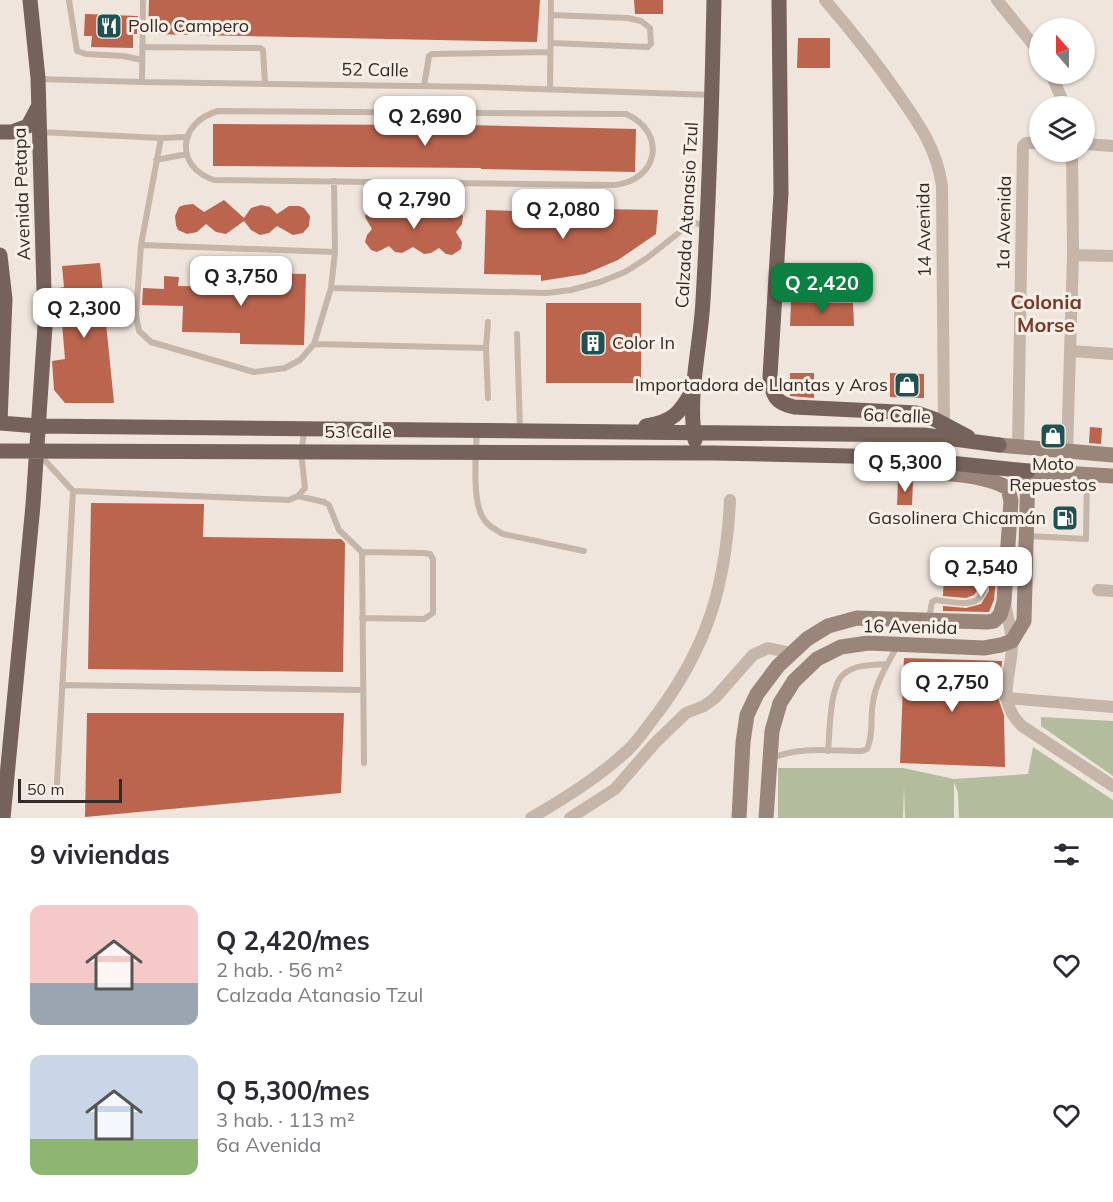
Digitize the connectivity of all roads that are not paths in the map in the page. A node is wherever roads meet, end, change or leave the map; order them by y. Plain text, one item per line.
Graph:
1 (30, 0) edge
2 (69, 0) edge
3 (143, 0) edge
4 (551, 0) edge
5 (714, 0) edge
6 (779, 0) edge
7 (825, 0) edge
8 (997, 0) edge
9 (551, 15) junction
10 (1029, 39) edge
11 (551, 43) junction
12 (142, 47) junction
13 (550, 52) junction
14 (142, 60) junction
15 (38, 78) junction
16 (142, 82) junction
17 (266, 83) junction
18 (424, 86) junction
19 (550, 89) junction
20 (712, 95) junction
21 (39, 106) junction
22 (0, 132) edge
23 (39, 132) junction
24 (187, 137) junction
25 (161, 138) junction
26 (1029, 144) edge
27 (1095, 145) edge
28 (1113, 146) edge
29 (187, 154) junction
30 (156, 160) junction
31 (1072, 162) edge
32 (334, 181) junction
33 (708, 226) junction
34 (141, 245) junction
35 (335, 252) junction
36 (1072, 255) junction
37 (1113, 256) edge
38 (1, 264) edge
39 (331, 288) junction
40 (2, 315) edge
41 (488, 322) dead end
42 (517, 334) dead end
43 (314, 344) junction
44 (486, 348) junction
45 (1071, 351) junction
46 (1113, 354) edge
47 (2, 361) edge
48 (694, 387) junction
49 (488, 398) dead end
50 (0, 422) edge
51 (944, 425) junction
52 (38, 426) junction
53 (305, 428) junction
54 (478, 430) junction
55 (520, 430) junction
56 (614, 431) junction
57 (693, 432) junction
58 (715, 432) joint
59 (981, 443) junction
60 (999, 445) junction
61 (1018, 448) junction
62 (0, 451) edge
63 (37, 451) junction
64 (301, 452) junction
65 (476, 452) junction
66 (1067, 452) junction
67 (698, 453) junction
68 (1113, 455) edge
69 (892, 457) junction
70 (1028, 471) junction
71 (1087, 475) junction
72 (1113, 476) edge
73 (73, 491) junction
74 (298, 496) junction
75 (730, 500) dead end
76 (1027, 536) junction
77 (362, 552) junction
78 (584, 552) dead end
79 (1006, 560) junction
80 (1098, 590) dead end
81 (1113, 591) edge
82 (1002, 608) junction
83 (362, 618) junction
84 (929, 620) junction
85 (1012, 640) junction
86 (898, 644) junction
87 (792, 653) junction
88 (887, 664) junction
89 (62, 685) junction
90 (363, 690) junction
91 (1006, 698) junction
92 (1113, 707) edge
93 (828, 751) junction
94 (769, 759) junction
95 (364, 764) dead end
96 (57, 783) dead end
97 (1113, 786) edge
98 (3, 818) edge
99 (531, 818) edge
100 (570, 818) edge
101 (739, 818) edge
102 (766, 818) edge

1 - 15 main road, Avenida Petapa
2 - 14 lane
3 - 12 lane
4 - 9 lane
5 - 20 main road, Calzada Atanasio Tzul
6 - 51 main road
7 - 51 street, 14 Avenida
8 - 10 street
9 - 11 lane
9 - 11 lane
11 - 13 lane
12 - 14 lane
12 - 17 lane
13 - 18 lane
13 - 19 lane
14 - 16 lane
15 - 16 lane, 52 Calle
15 - 21 main road, Avenida Petapa
16 - 17 lane, 52 Calle
17 - 18 lane, 52 Calle
18 - 19 lane, 52 Calle
19 - 20 lane, 52 Calle
20 - 33 main road, Calzada Atanasio Tzul
21 - 22 main road
21 - 23 main road, Avenida Petapa
23 - 25 lane
23 - 52 main road, Avenida Petapa
24 - 25 lane
24 - 29 lane
24 - 32 lane
25 - 30 lane
26 - 61 street, 1a Avenida
27 - 28 street
29 - 30 lane
29 - 32 lane
30 - 34 lane
31 - 36 street
32 - 35 lane
33 - 39 lane
33 - 48 main road, Calzada Atanasio Tzul
34 - 35 lane
34 - 43 lane
35 - 39 lane
36 - 37 street
36 - 45 street
38 - 40 main road, Avenida Petapa
39 - 43 lane
40 - 47 main road, Avenida Petapa
41 - 44 lane
42 - 55 lane
43 - 44 lane
44 - 49 lane
45 - 46 street
45 - 66 street
47 - 50 main road, Avenida Petapa
48 - 56 main road
48 - 57 main road, Calzada Atanasio Tzul
50 - 52 main road, 53 Calle
51 - 59 main road
52 - 53 main road, 53 Calle
52 - 63 main road, Avenida Petapa
53 - 54 main road, 53 Calle
53 - 64 lane
54 - 55 main road, 53 Calle
54 - 65 lane
55 - 56 main road, 53 Calle
56 - 57 main road, 53 Calle
57 - 58 main road, 53 Calle
57 - 67 main road, Calzada Atanasio Tzul
58 - 59 main road, 6a Calle
59 - 60 main road, 6a Calle
60 - 61 main road, 6a Calle
60 - 70 main road
61 - 66 main road, 6a Calle
62 - 63 main road, 53 Calle
63 - 64 main road, 53 Calle
63 - 73 lane
63 - 98 main road, Avenida Petapa
64 - 65 main road, 53 Calle
64 - 74 lane
65 - 67 main road, 53 Calle
65 - 78 lane
66 - 68 main road, 6a Calle
67 - 69 main road, 53 Calle
69 - 70 main road
69 - 79 main road
70 - 71 main road
70 - 76 main road
71 - 72 main road
71 - 76 lane
73 - 74 lane
73 - 89 lane
74 - 77 lane
75 - 99 street
76 - 85 main road
77 - 83 lane
77 - 83 lane
79 - 82 main road
79 - 84 lane
80 - 81 street
82 - 84 main road, 16 Avenida
82 - 85 street
83 - 90 lane
84 - 87 main road, 16 Avenida
85 - 86 main road, 16 Avenida
85 - 91 street
86 - 88 lane
86 - 94 main road, 16 Avenida
87 - 100 street
87 - 101 main road, 16 Avenida
88 - 93 lane
88 - 93 lane
89 - 90 lane
89 - 96 lane
90 - 95 lane
91 - 92 street
91 - 97 street
93 - 94 lane
94 - 102 main road, 16 Avenida

